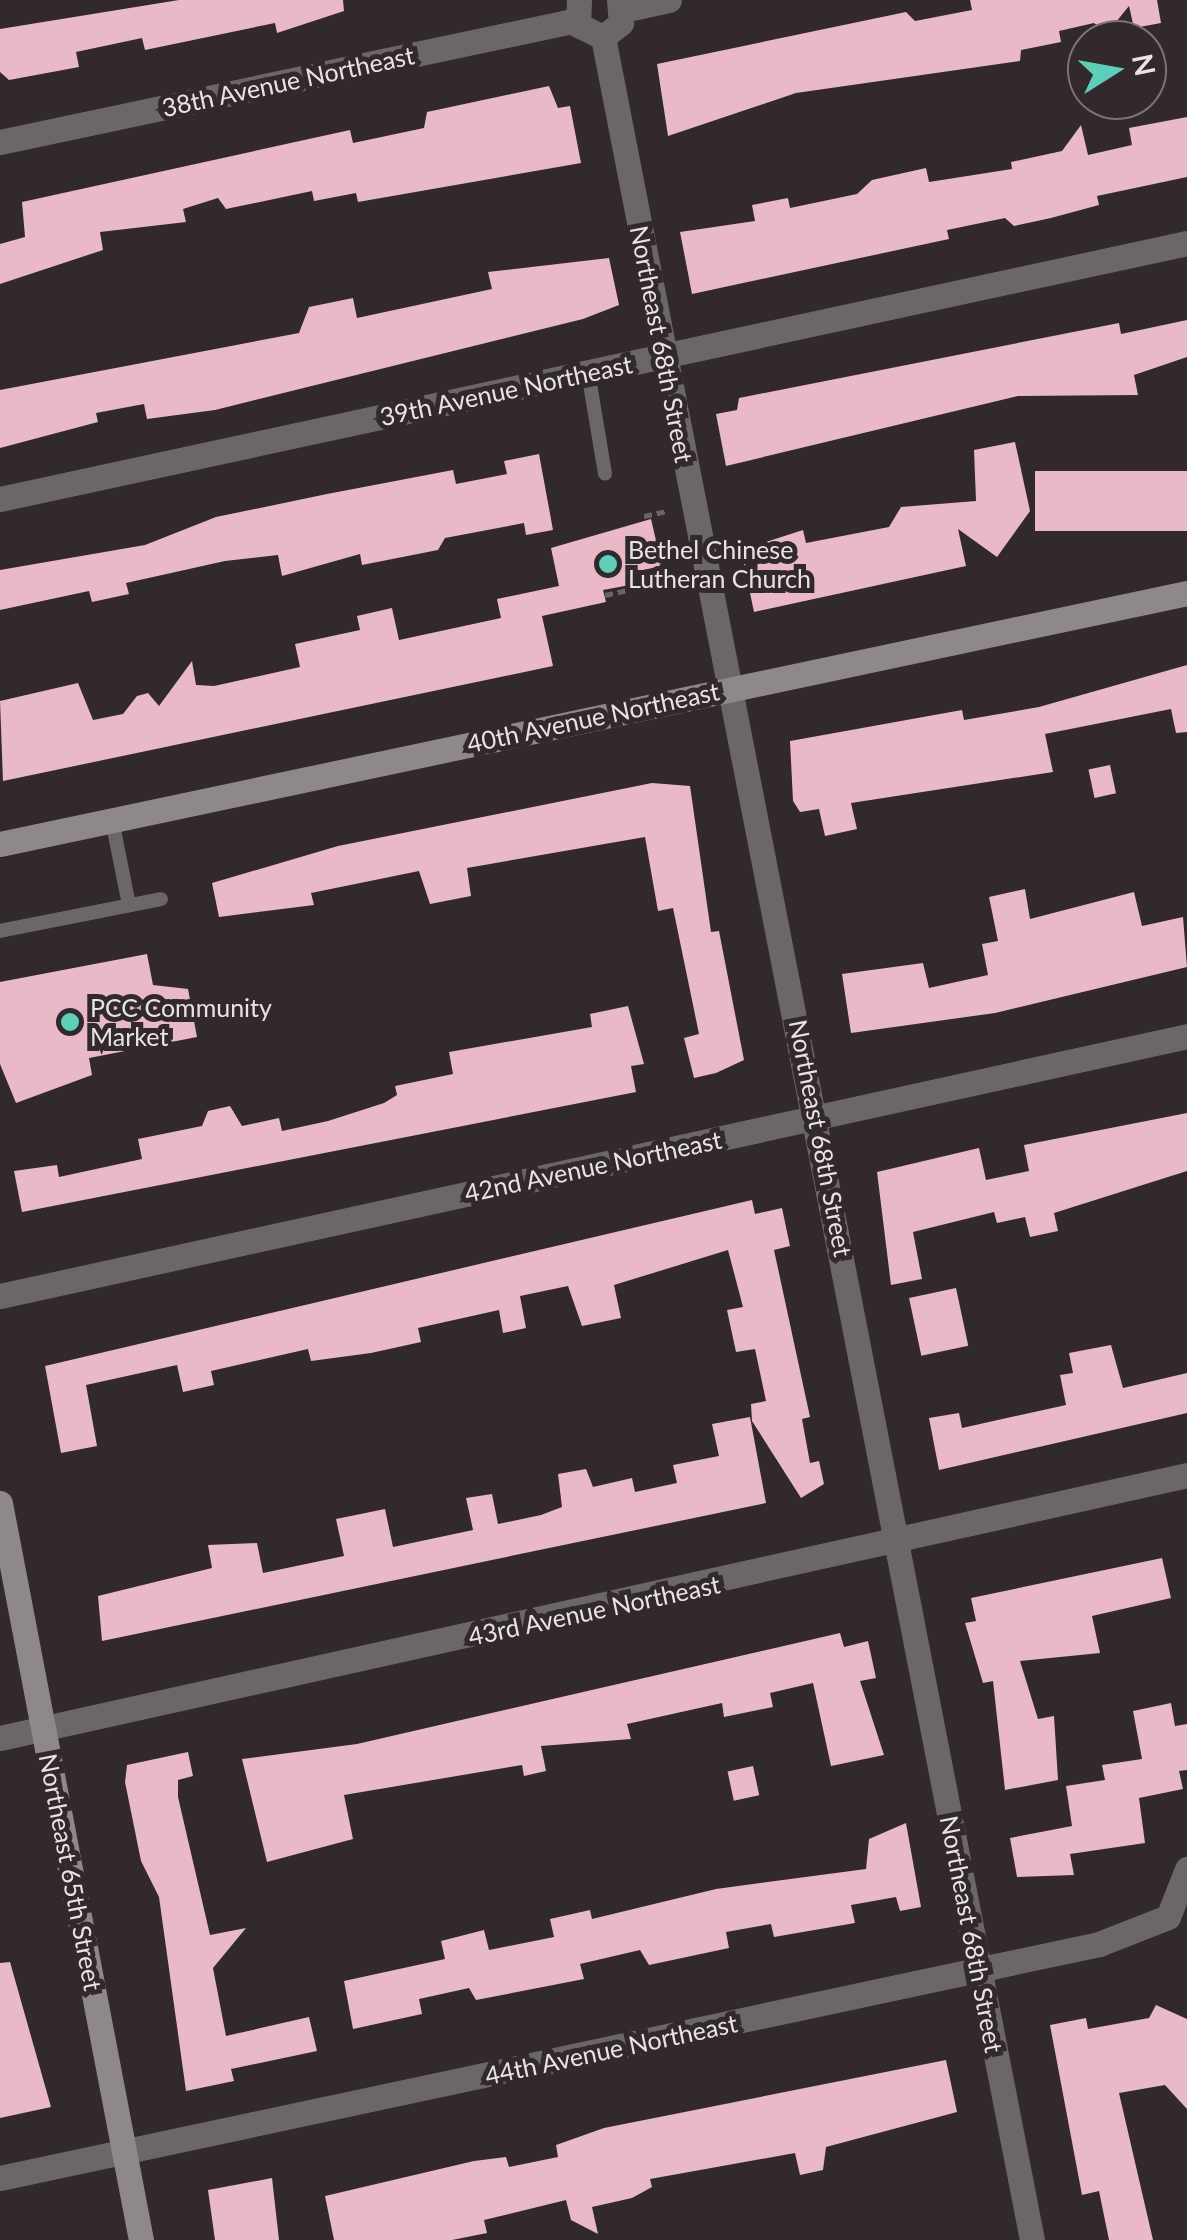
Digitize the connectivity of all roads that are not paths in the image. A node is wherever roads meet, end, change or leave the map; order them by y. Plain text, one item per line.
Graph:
1 (669, 0) edge
2 (621, 5) edge
3 (578, 10) edge
4 (603, 37) junction
5 (0, 142) edge
6 (1187, 242) edge
7 (665, 356) junction
8 (588, 372) junction
9 (605, 474) dead end
10 (0, 500) edge
11 (1187, 593) edge
12 (729, 688) junction
13 (112, 820) junction
14 (0, 844) edge
15 (161, 899) dead end
16 (128, 905) junction
17 (0, 931) edge
18 (1187, 1036) edge
19 (817, 1117) junction
20 (0, 1296) edge
21 (1187, 1475) edge
22 (0, 1504) edge
23 (899, 1539) junction
24 (44, 1731) junction
25 (0, 1738) edge
26 (1187, 1869) edge
27 (1178, 1918) edge
28 (978, 1972) junction
29 (124, 2152) junction
30 (0, 2178) edge
31 (141, 2240) edge
32 (1032, 2240) edge

1 - 2 street
2 - 4 street
3 - 4 street
3 - 5 street, 38th Avenue Northeast
4 - 7 street, Northeast 68th Street
6 - 7 street, 39th Avenue Northeast
7 - 8 street, 39th Avenue Northeast
7 - 12 street, Northeast 68th Street
8 - 9 lane
8 - 10 street, 39th Avenue Northeast
11 - 12 street, 40th Avenue Northeast
12 - 13 street, 40th Avenue Northeast
12 - 19 street, Northeast 68th Street
13 - 14 street, 40th Avenue Northeast
13 - 16 lane
15 - 16 lane
16 - 17 lane
18 - 19 street, 42nd Avenue Northeast
19 - 20 street, 42nd Avenue Northeast
19 - 23 street, Northeast 68th Street
21 - 23 street, 43rd Avenue Northeast
22 - 24 street, Northeast 65th Street
23 - 24 street, 43rd Avenue Northeast
23 - 28 street, Northeast 68th Street
24 - 25 street, 43rd Avenue Northeast
24 - 29 street, Northeast 65th Street
26 - 27 street, 44th Avenue Northeast
27 - 28 street, 44th Avenue Northeast
28 - 29 street, 44th Avenue Northeast
28 - 32 street, Northeast 68th Street
29 - 30 street, 44th Avenue Northeast
29 - 31 street, Northeast 65th Street

